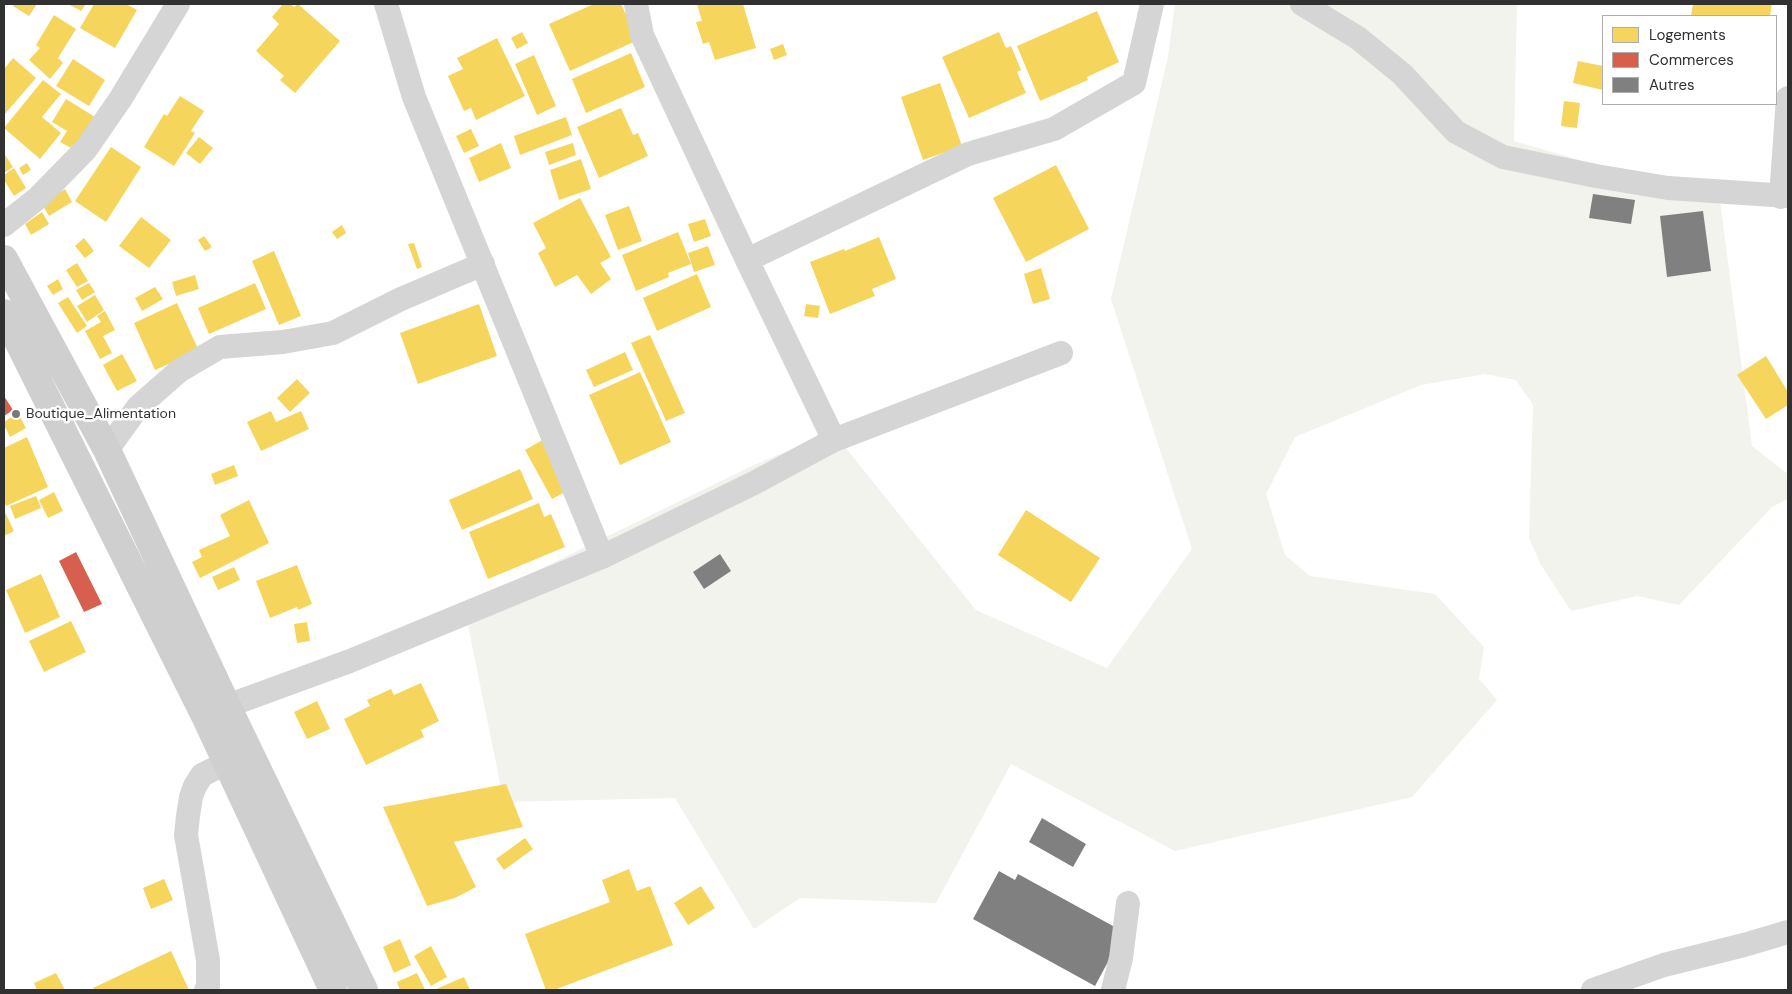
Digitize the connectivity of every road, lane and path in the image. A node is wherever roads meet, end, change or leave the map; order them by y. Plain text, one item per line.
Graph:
1 (178, 4) edge
2 (386, 4) edge
3 (636, 4) edge
4 (1152, 4) edge
5 (1302, 4) edge
6 (1788, 98) edge
7 (1785, 196) edge
8 (4, 225) edge
9 (4, 258) edge
10 (747, 260) junction
11 (483, 264) junction
12 (4, 316) edge
13 (1061, 353) dead end
14 (834, 440) junction
15 (107, 450) junction
16 (602, 557) junction
17 (216, 712) junction
18 (226, 763) junction
19 (1128, 904) dead end
20 (1788, 932) edge
21 (206, 990) edge
22 (333, 990) edge
23 (364, 990) edge
24 (1113, 990) edge
25 (1592, 990) edge

1 - 8 street
2 - 11 street
3 - 10 street
4 - 10 street
5 - 7 street
6 - 7 street
9 - 15 main road
10 - 14 street
11 - 15 street
11 - 16 street
12 - 17 main road
13 - 14 street
14 - 16 street
15 - 17 main road
16 - 17 street
17 - 18 main road
17 - 23 main road
18 - 21 street
18 - 22 main road
19 - 24 street
20 - 25 street

